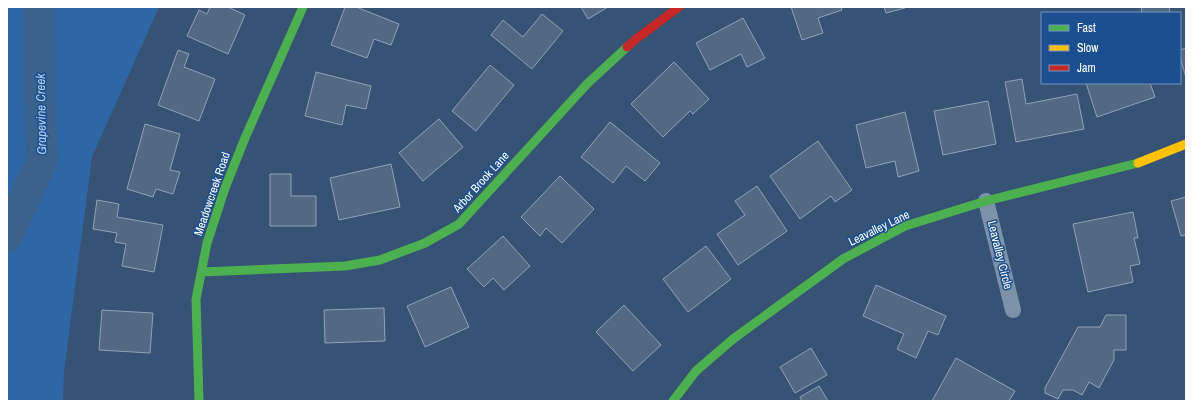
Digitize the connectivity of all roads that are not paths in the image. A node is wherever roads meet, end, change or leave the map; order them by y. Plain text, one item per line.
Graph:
1 (304, 7) edge
2 (679, 7) edge
3 (1186, 144) edge
4 (986, 201) junction
5 (202, 272) junction
6 (1013, 310) dead end
7 (199, 401) edge
8 (673, 401) edge

1 - 5 street, Meadowcreek Road
2 - 5 street, Arbor Brook Lane
3 - 4 street, Leavalley Lane
4 - 6 street, Leavalley Circle
4 - 8 street, Leavalley Lane
5 - 7 street, Meadowcreek Road

